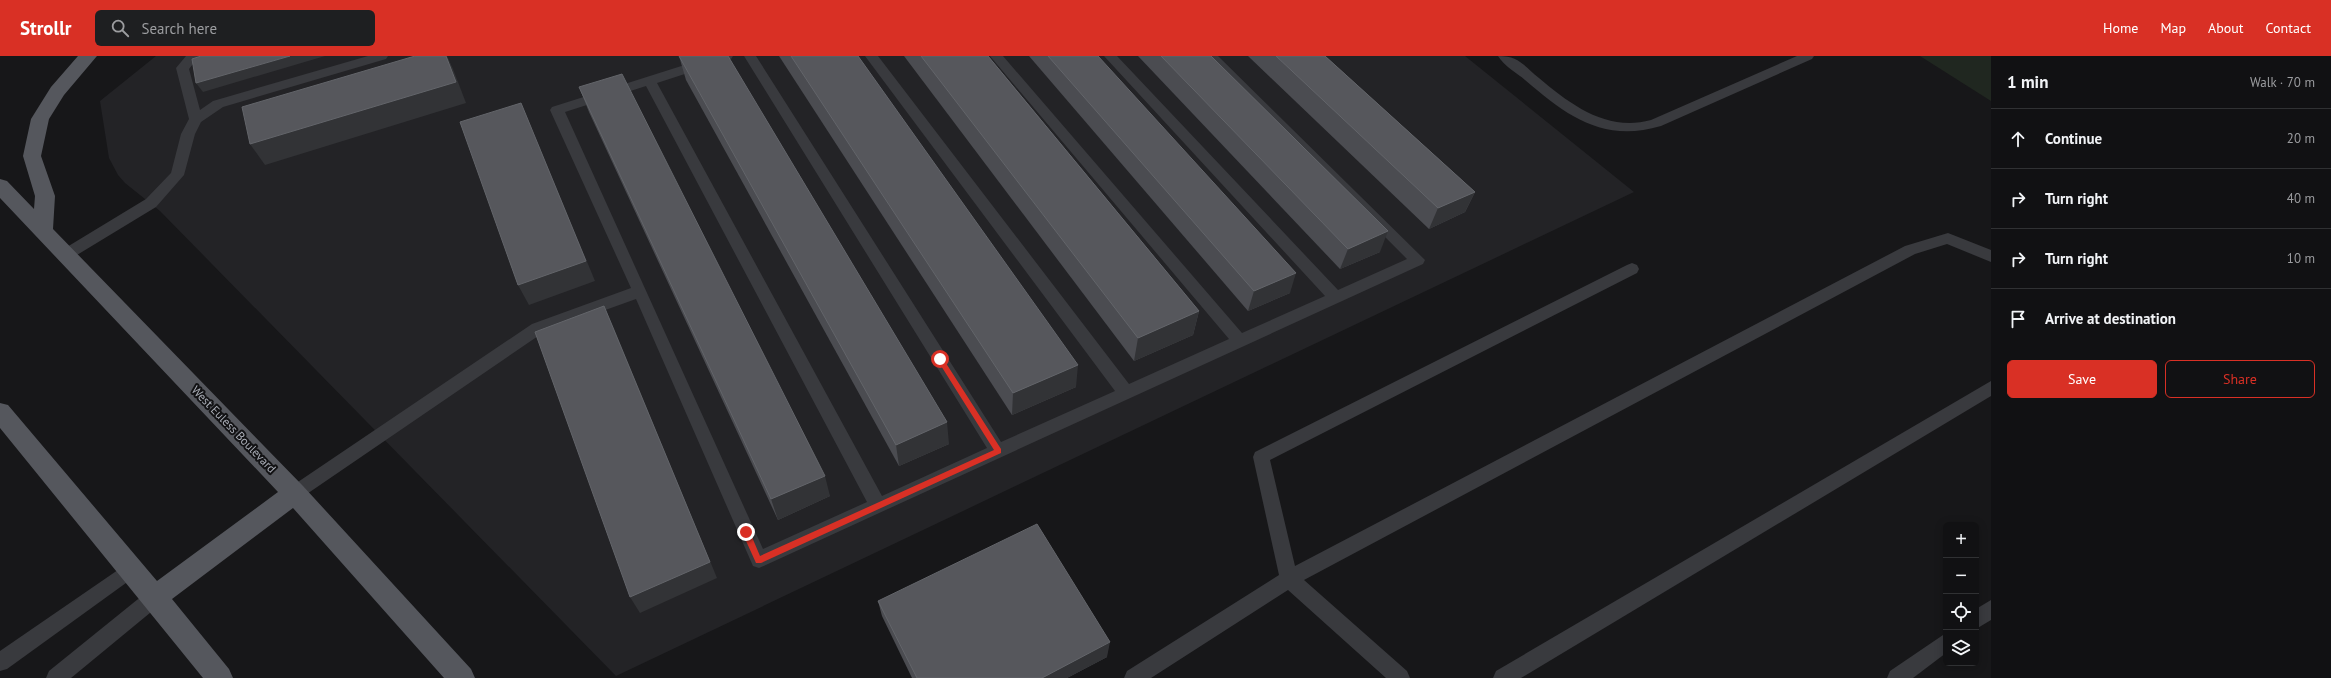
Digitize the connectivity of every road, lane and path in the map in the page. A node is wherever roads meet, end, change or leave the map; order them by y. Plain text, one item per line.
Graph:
1 (88, 56) edge
2 (198, 56) edge
3 (382, 56) edge
4 (727, 56) edge
5 (750, 56) edge
6 (871, 56) edge
7 (996, 56) edge
8 (1110, 56) edge
9 (1211, 56) edge
10 (1504, 56) edge
11 (1808, 56) edge
12 (649, 80) junction
13 (196, 119) junction
14 (0, 186) edge
15 (43, 230) junction
16 (67, 254) junction
17 (1991, 256) edge
18 (1632, 269) dead end
19 (640, 291) junction
20 (1336, 297) junction
21 (1240, 341) junction
22 (1991, 388) edge
23 (1126, 393) junction
24 (0, 412) edge
25 (998, 451) junction
26 (295, 493) junction
27 (878, 506) junction
28 (131, 569) junction
29 (1289, 579) junction
30 (155, 597) junction
31 (1991, 609) edge
32 (1979, 618) edge
33 (1943, 644) edge
34 (0, 662) edge
35 (56, 678) edge
36 (220, 678) edge
37 (462, 678) edge
38 (1134, 678) edge
39 (1400, 678) edge
40 (1503, 678) edge
41 (1897, 678) edge

1 - 15 main road
2 - 13 lane
3 - 13 lane
4 - 12 lane
5 - 25 lane
6 - 23 lane
7 - 21 lane
8 - 20 lane
9 - 20 lane
10 - 11 lane
12 - 19 lane
12 - 27 lane
13 - 16 lane
14 - 15 main road, West Euless Boulevard
15 - 16 main road, West Euless Boulevard
16 - 26 main road, West Euless Boulevard
17 - 29 lane
18 - 29 lane
19 - 26 lane
19 - 27 lane
20 - 21 lane
21 - 23 lane
22 - 40 lane
23 - 25 lane
24 - 28 main road
25 - 27 lane
26 - 30 main road
26 - 37 main road, West Euless Boulevard
28 - 30 main road
28 - 34 lane
29 - 38 lane
29 - 39 lane
30 - 35 lane
30 - 36 main road
31 - 32 lane
33 - 41 lane

